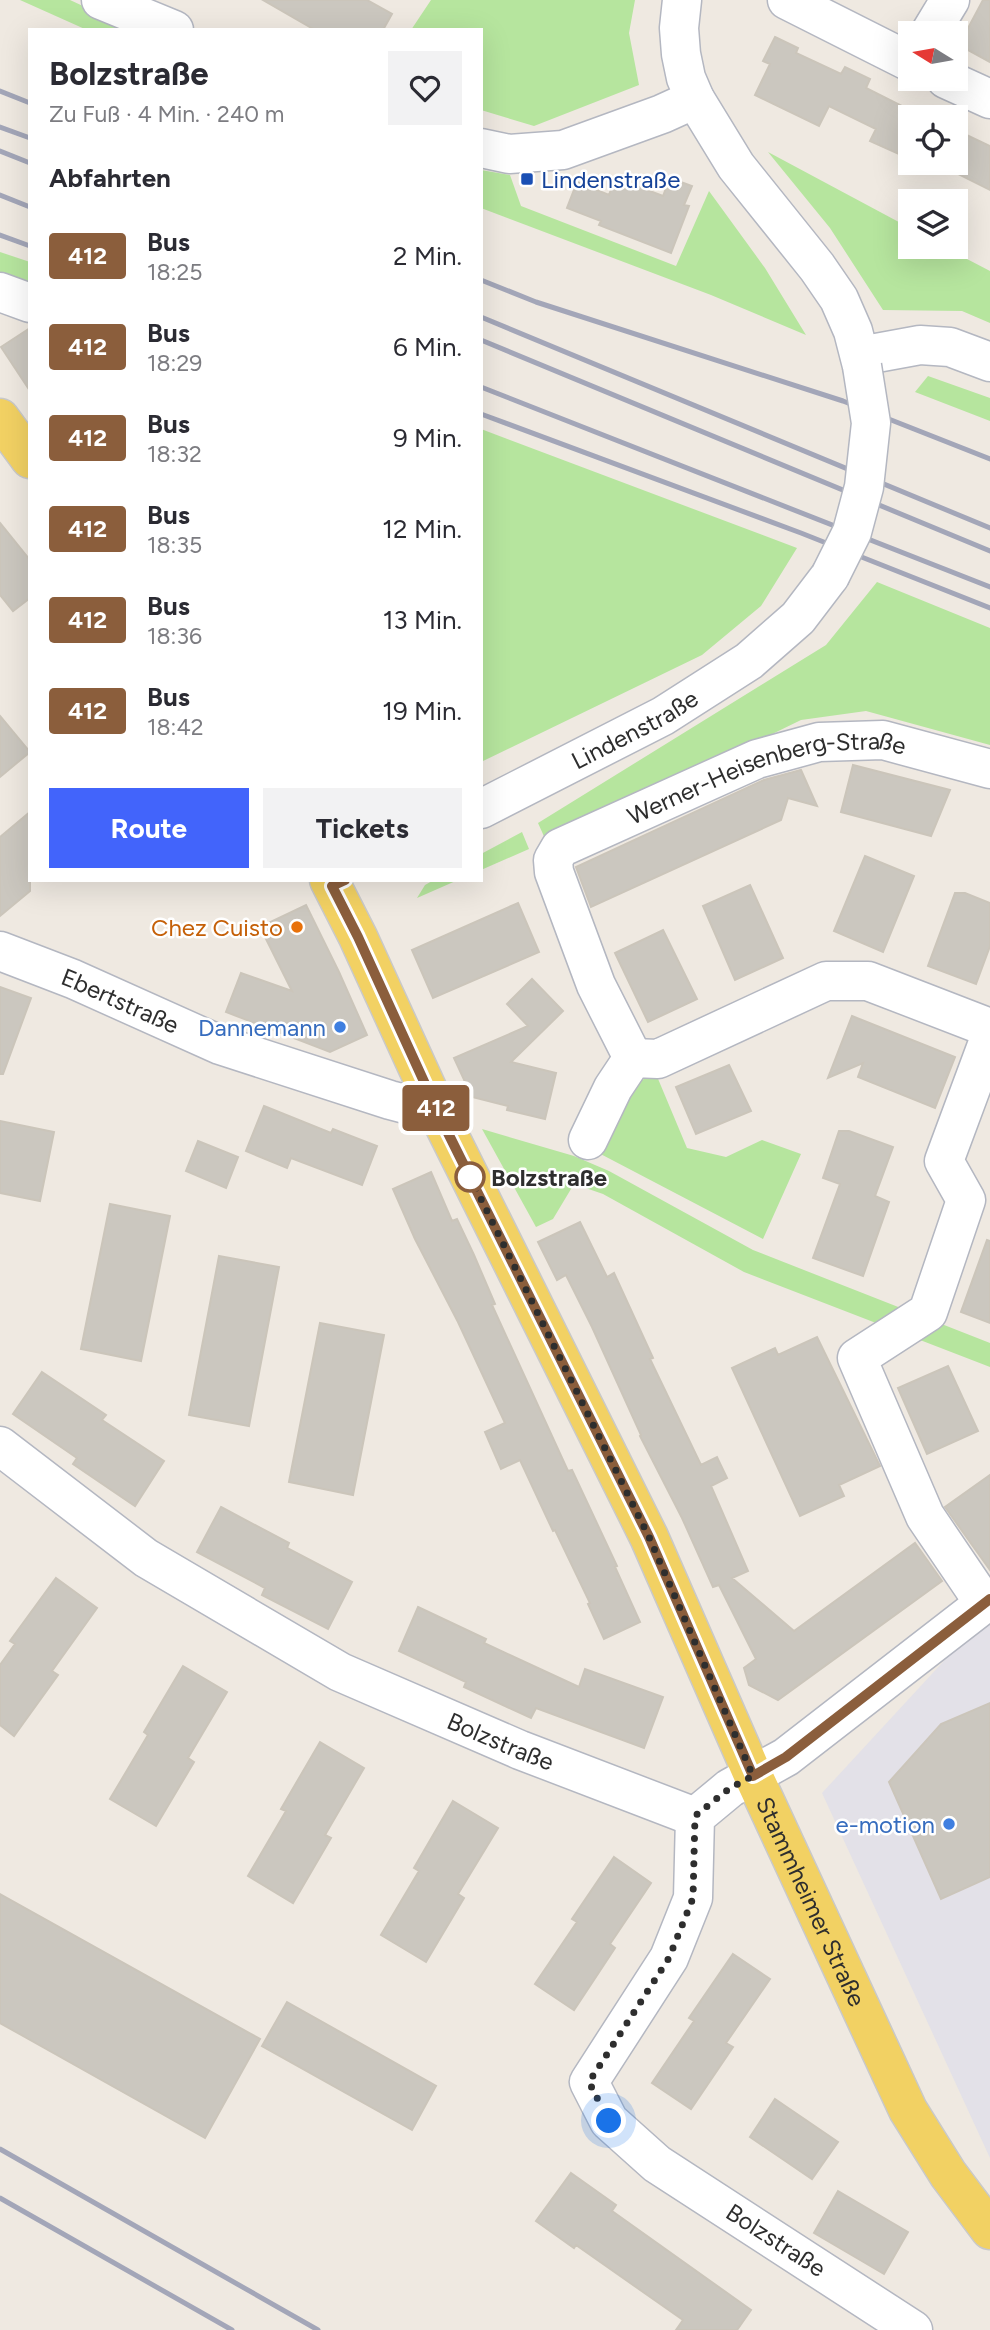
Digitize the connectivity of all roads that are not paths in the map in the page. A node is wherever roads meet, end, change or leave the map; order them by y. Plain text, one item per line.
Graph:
1 (101, 0) edge
2 (682, 0) edge
3 (787, 0) edge
4 (950, 0) edge
5 (937, 21) edge
6 (169, 28) edge
7 (898, 56) edge
8 (968, 89) edge
9 (695, 99) junction
10 (990, 99) edge
11 (483, 148) edge
12 (0, 292) edge
13 (28, 302) edge
14 (861, 361) junction
15 (990, 362) edge
16 (0, 418) edge
17 (28, 456) edge
18 (990, 769) edge
19 (483, 808) edge
20 (335, 882) edge
21 (0, 951) edge
22 (990, 1028) edge
23 (990, 1037) edge
24 (633, 1058) junction
25 (439, 1113) junction
26 (588, 1140) dead end
27 (0, 1446) edge
28 (987, 1601) edge
29 (753, 1776) junction
30 (695, 1816) junction
31 (990, 2230) edge
32 (913, 2330) edge

1 - 6 street
2 - 9 street, Lindenstraße
3 - 7 street
4 - 5 street
8 - 10 street
9 - 11 street
9 - 14 street, Lindenstraße
12 - 13 street
14 - 15 street
14 - 19 street, Lindenstraße, bridge
16 - 17 main road
18 - 24 street, Werner-Heisenberg-Straße
20 - 25 main road, Stammheimer Straße
21 - 25 street, Ebertstraße
22 - 24 street
23 - 28 street
24 - 26 street
25 - 29 main road, Stammheimer Straße
27 - 30 street, Bolzstraße
28 - 29 street
29 - 30 street
29 - 31 main road, Stammheimer Straße
30 - 32 street, Bolzstraße

